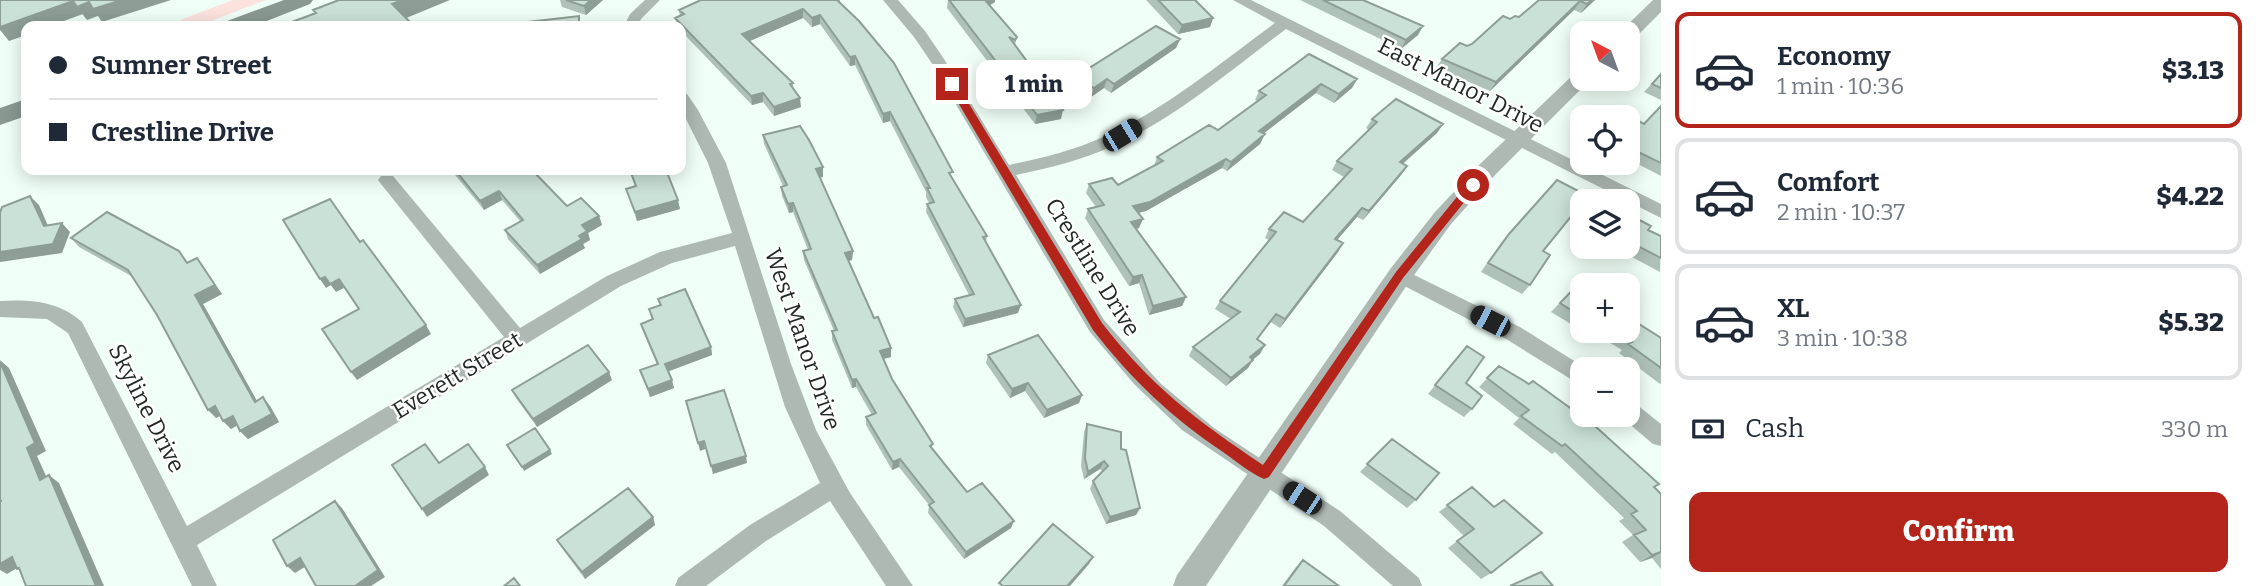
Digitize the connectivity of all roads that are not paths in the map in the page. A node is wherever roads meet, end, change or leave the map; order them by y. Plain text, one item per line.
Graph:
1 (303, 0) edge
2 (653, 0) edge
3 (890, 0) edge
4 (1240, 0) edge
5 (1661, 2) edge
6 (248, 21) edge
7 (633, 21) edge
8 (1640, 22) edge
9 (1285, 23) junction
10 (1570, 88) edge
11 (686, 105) edge
12 (21, 109) edge
13 (0, 117) edge
14 (1517, 139) junction
15 (1004, 172) junction
16 (387, 180) dead end
17 (1661, 212) edge
18 (742, 237) junction
19 (1399, 275) junction
20 (0, 309) edge
21 (517, 339) junction
22 (1570, 369) edge
23 (1640, 420) edge
24 (1661, 437) edge
25 (1264, 473) junction
26 (834, 487) junction
27 (184, 540) junction
28 (205, 586) edge
29 (687, 586) edge
30 (901, 586) edge
31 (1188, 586) edge
32 (1410, 586) edge

1 - 6 main road
2 - 7 street
3 - 15 street, Crestline Drive
4 - 9 street, East Manor Drive
5 - 8 street
9 - 14 street, East Manor Drive
9 - 15 street
10 - 14 street
11 - 18 street, West Manor Drive
12 - 13 main road
14 - 17 street, East Manor Drive
14 - 19 street
15 - 25 street, Crestline Drive
16 - 21 street
18 - 21 street, Everett Street
18 - 26 street, West Manor Drive
19 - 22 street
19 - 25 street
20 - 27 street, Skyline Drive
21 - 27 street, Everett Street
23 - 24 street
25 - 31 street
25 - 32 street, Crestline Drive
26 - 29 street
26 - 30 street, West Manor Drive
27 - 28 street, Skyline Drive

